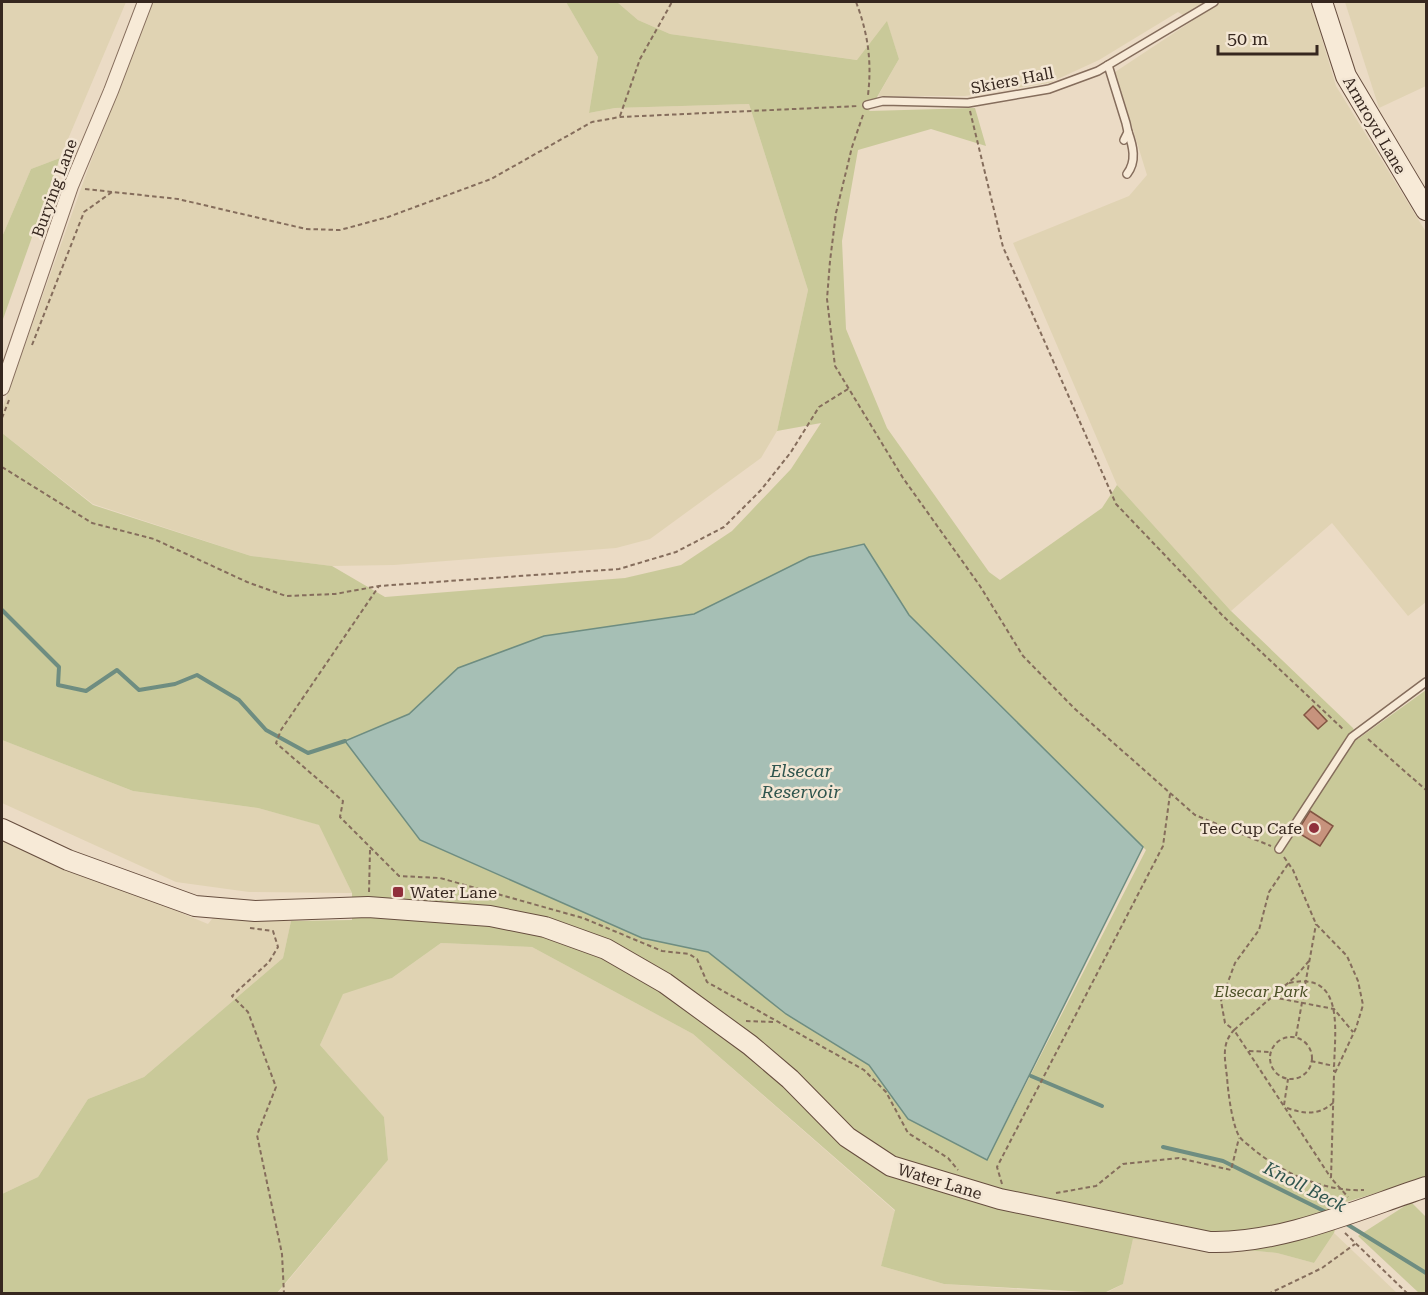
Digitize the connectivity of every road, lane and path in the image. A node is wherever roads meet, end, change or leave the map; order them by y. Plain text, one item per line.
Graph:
1 (145, 2) edge
2 (672, 2) edge
3 (856, 2) edge
4 (1214, 2) edge
5 (1322, 2) edge
6 (1108, 65) junction
7 (968, 103) junction
8 (867, 105) junction
9 (620, 117) junction
10 (1128, 132) junction
11 (1124, 140) dead end
12 (1127, 174) dead end
13 (71, 186) junction
14 (112, 192) junction
15 (1426, 210) edge
16 (30, 350) dead end
17 (848, 389) junction
18 (6, 394) edge
19 (2, 418) edge
20 (2, 467) edge
21 (379, 586) junction
22 (1426, 682) edge
23 (1358, 730) junction
24 (1352, 737) junction
25 (276, 743) dead end
26 (1426, 790) edge
27 (1170, 794) junction
28 (2, 829) edge
29 (1279, 849) junction
30 (370, 850) dead end
31 (1288, 863) junction
32 (368, 907) junction
33 (1317, 924) junction
34 (249, 928) dead end
35 (1309, 962) junction
36 (1306, 980) junction
37 (1288, 983) junction
38 (1272, 997) junction
39 (1302, 1003) junction
40 (1334, 1009) junction
41 (719, 1021) junction
42 (777, 1022) dead end
43 (1234, 1029) junction
44 (1353, 1033) junction
45 (1296, 1036) junction
46 (1249, 1051) junction
47 (1270, 1052) junction
48 (1311, 1061) junction
49 (1334, 1066) junction
50 (1334, 1074) junction
51 (1288, 1079) junction
52 (1334, 1102) junction
53 (1032, 1104) dead end
54 (1284, 1106) junction
55 (1239, 1137) junction
56 (1330, 1178) junction
57 (1426, 1187) edge
58 (1341, 1188) junction
59 (1373, 1188) dead end
60 (1050, 1193) dead end
61 (1353, 1210) junction
62 (1330, 1219) junction
63 (1355, 1244) junction
64 (284, 1293) edge
65 (1268, 1293) edge
66 (1408, 1293) edge

1 - 13 street, Burying Lane
2 - 9 path
3 - 8 path
4 - 6 lane, Skiers Hall
5 - 15 street, Armroyd Lane
6 - 7 lane, Skiers Hall
6 - 10 lane
7 - 8 lane, Skiers Hall
7 - 24 path
8 - 9 path
8 - 17 path
9 - 14 path
10 - 11 lane
10 - 12 lane
13 - 14 path
13 - 18 street, Burying Lane
14 - 16 path
17 - 21 path
17 - 27 path
18 - 19 path
20 - 21 path
21 - 25 path
22 - 23 lane
23 - 24 lane
23 - 26 path
24 - 29 lane
27 - 29 path
27 - 53 path
28 - 32 street, Water Lane
29 - 31 path
30 - 32 path
31 - 33 path
31 - 43 path
32 - 41 street, Water Lane
33 - 35 path
33 - 44 path
34 - 64 path
35 - 36 path
35 - 37 path
36 - 37 path
36 - 39 path
36 - 40 path
37 - 38 path
38 - 39 path
38 - 43 path
39 - 40 path
39 - 45 path
40 - 44 path
40 - 49 path
41 - 42 path
41 - 62 street, Water Lane
43 - 46 path
43 - 55 path
44 - 50 path
45 - 47 path
45 - 48 path
46 - 47 path
46 - 54 path
47 - 51 path
48 - 49 path
48 - 51 path
49 - 50 path
50 - 52 path
51 - 54 path
52 - 54 path
52 - 56 path
54 - 56 path
55 - 58 path
55 - 60 path
56 - 58 path
57 - 61 street, Water Lane
58 - 59 path
58 - 61 path
61 - 62 street, Water Lane
62 - 63 path
63 - 65 path
63 - 66 path

